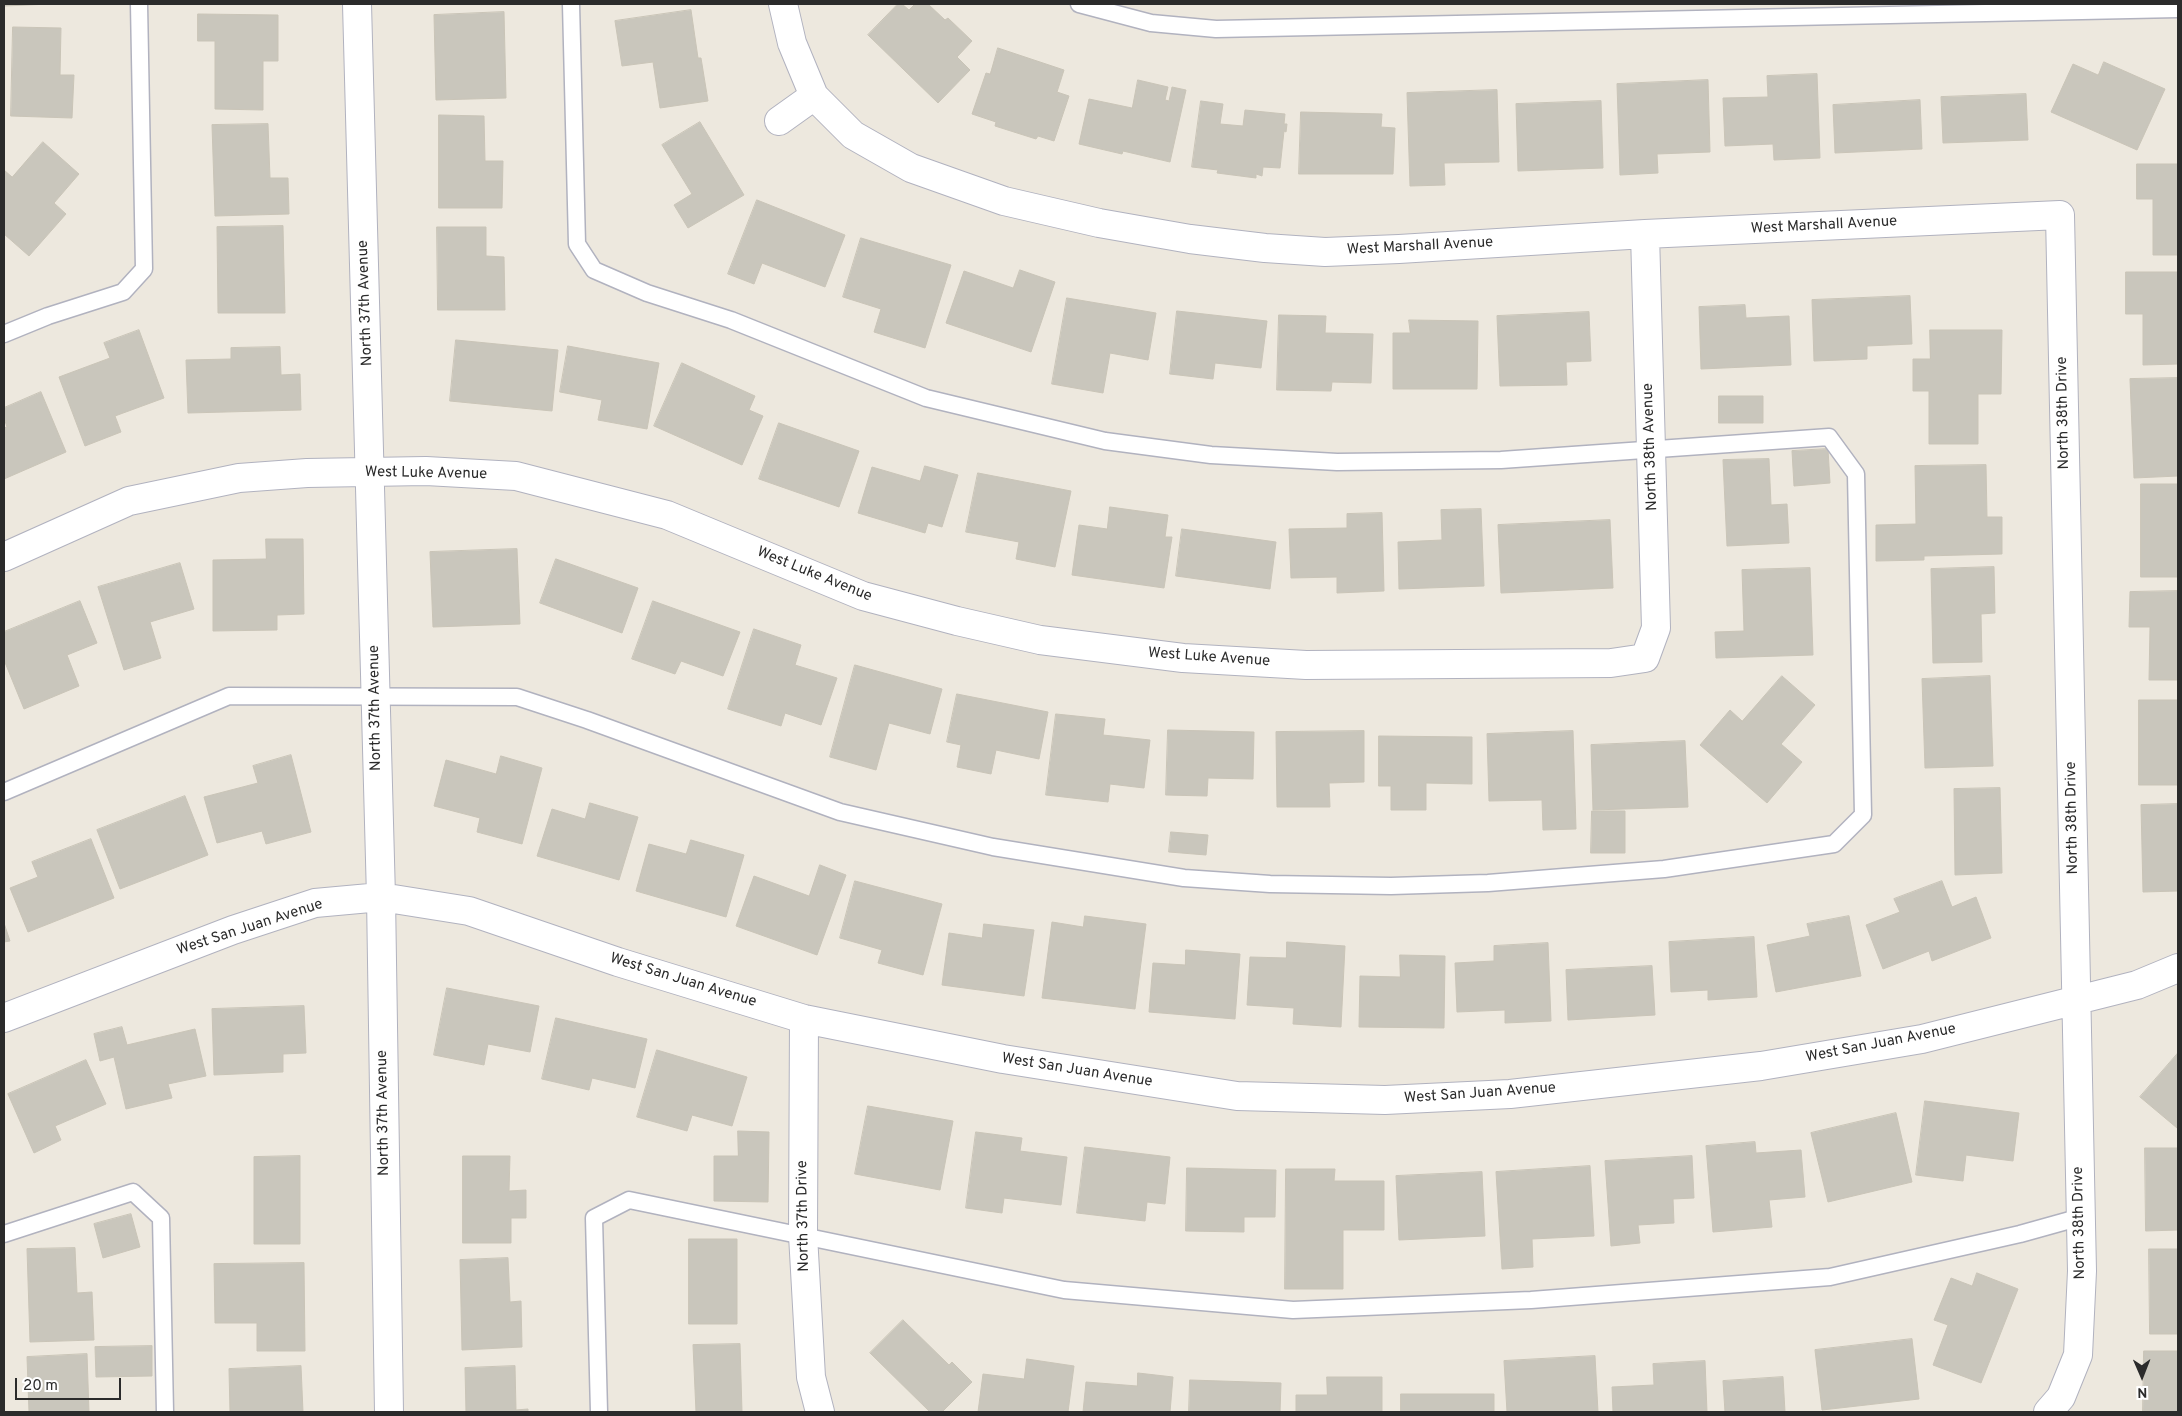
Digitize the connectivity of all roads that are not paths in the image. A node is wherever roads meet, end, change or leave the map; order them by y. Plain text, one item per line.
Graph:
1 (139, 4) edge
2 (357, 4) edge
3 (571, 4) edge
4 (783, 4) edge
5 (1079, 4) edge
6 (2178, 9) edge
7 (814, 96) junction
8 (780, 121) dead end
9 (2060, 215) joint
10 (1645, 234) junction
11 (4, 334) edge
12 (1651, 449) junction
13 (371, 472) junction
14 (4, 557) edge
15 (1645, 658) joint
16 (376, 696) junction
17 (4, 792) edge
18 (381, 897) junction
19 (2178, 968) edge
20 (2076, 1001) junction
21 (4, 1018) edge
22 (804, 1019) junction
23 (2081, 1217) junction
24 (4, 1234) edge
25 (803, 1235) junction
26 (165, 1412) edge
27 (389, 1412) edge
28 (599, 1412) edge
29 (820, 1412) edge
30 (2048, 1412) edge

1 - 11 lane
2 - 13 street, North 37th Avenue
3 - 12 lane
4 - 7 street, West Marshall Avenue
5 - 6 lane
7 - 8 street
7 - 10 street, West Marshall Avenue
9 - 10 street, West Marshall Avenue
9 - 20 street, North 38th Drive
10 - 12 street, North 38th Avenue
12 - 15 street, North 38th Avenue
12 - 16 lane
13 - 14 street, West Luke Avenue
13 - 15 street, West Luke Avenue
13 - 16 street, North 37th Avenue
16 - 17 lane
16 - 18 street, North 37th Avenue
18 - 21 street, West San Juan Avenue
18 - 22 street, West San Juan Avenue
18 - 27 street, North 37th Avenue
19 - 20 street, West San Juan Avenue
20 - 22 street, West San Juan Avenue
20 - 23 street, North 38th Drive
22 - 25 street, North 37th Drive
23 - 25 lane
23 - 30 street, North 38th Drive
24 - 26 lane
25 - 28 lane
25 - 29 street, North 37th Drive

